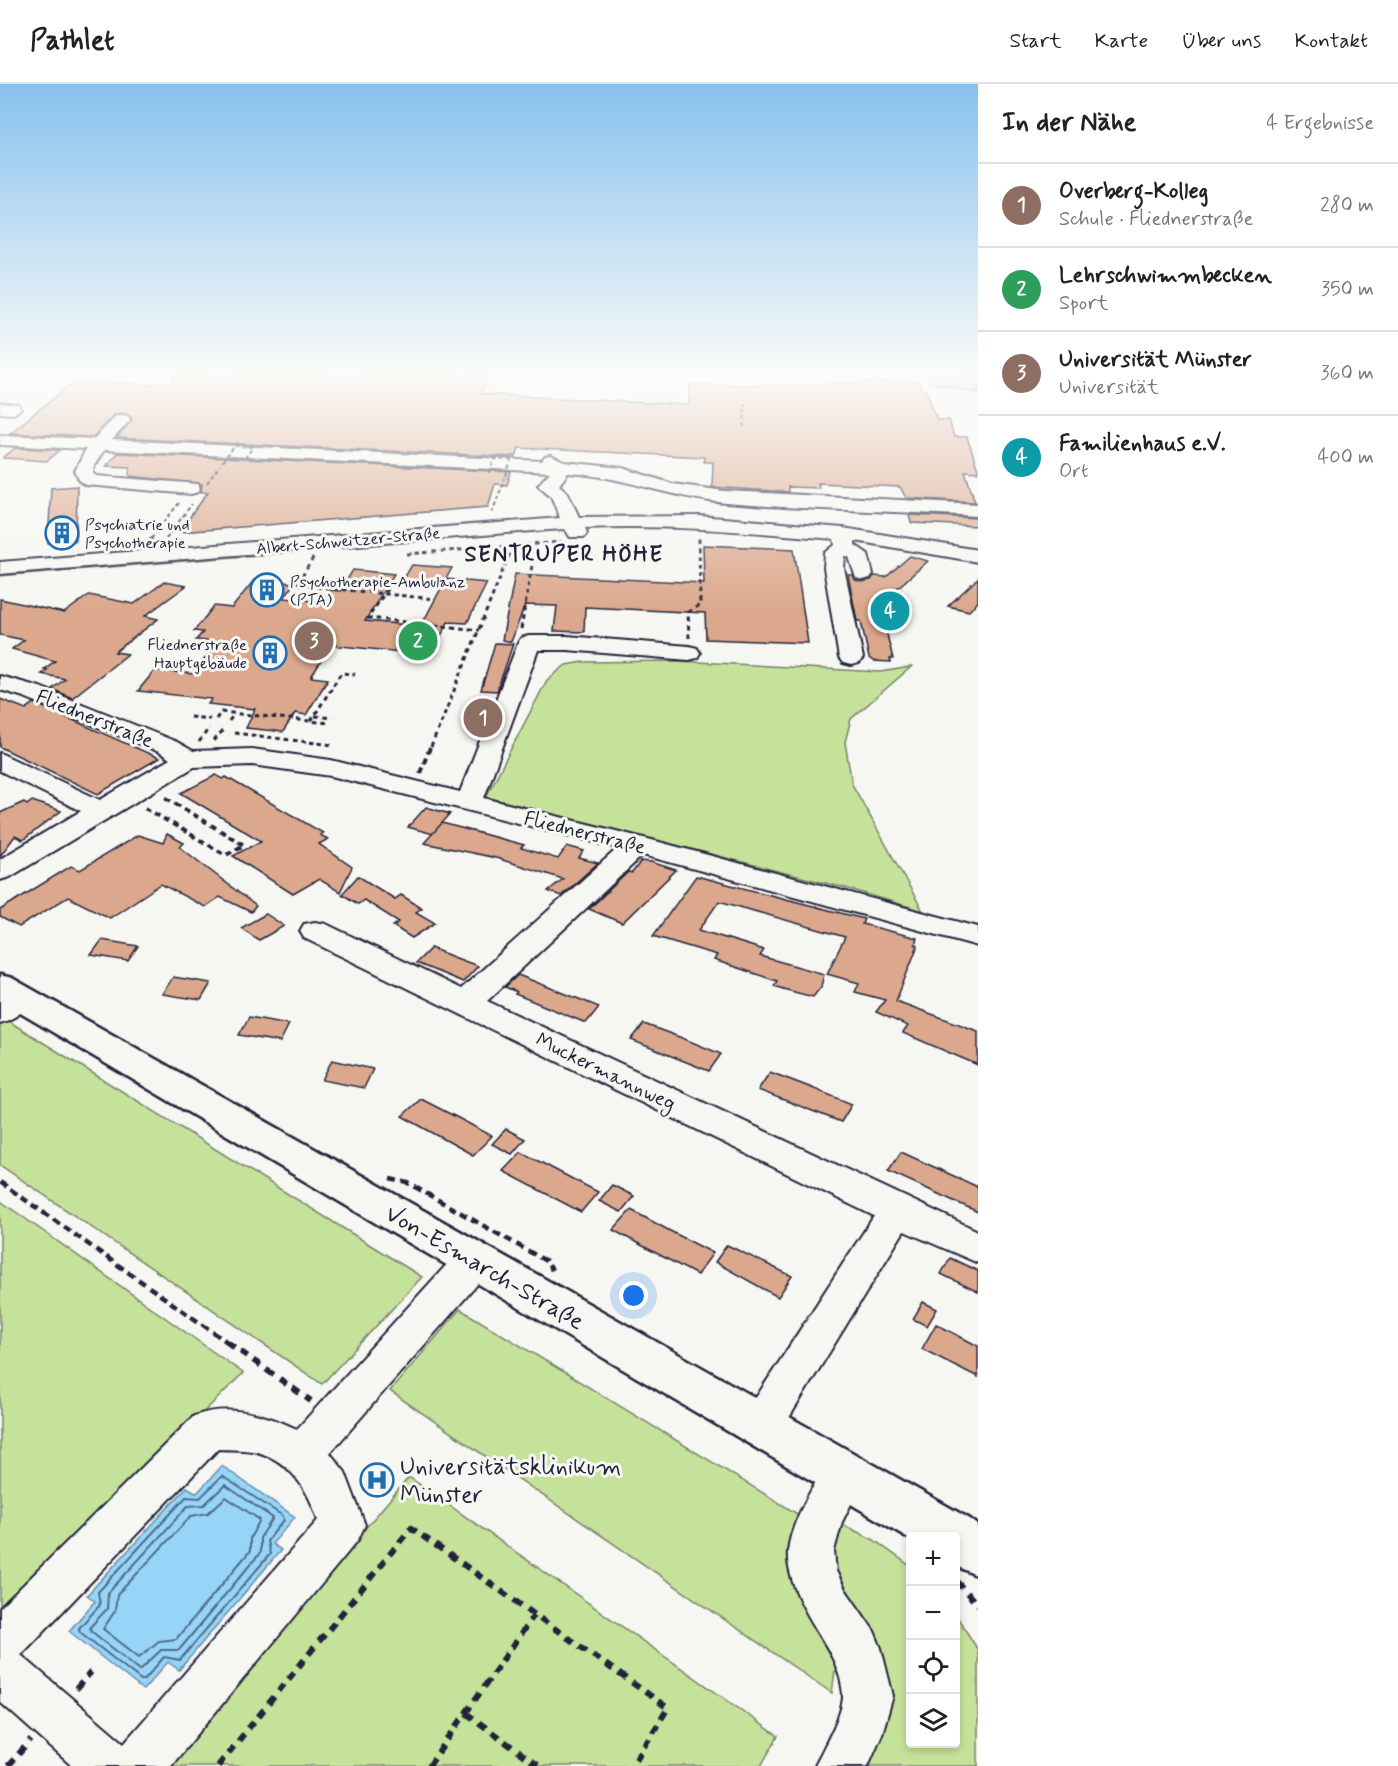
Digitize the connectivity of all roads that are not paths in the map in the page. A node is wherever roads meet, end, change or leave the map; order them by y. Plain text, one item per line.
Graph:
1 (93, 453) edge
2 (261, 453) edge
3 (441, 462) junction
4 (561, 468) junction
5 (190, 488) dead end
6 (978, 510) edge
7 (573, 532) junction
8 (844, 541) junction
9 (978, 556) edge
10 (0, 568) edge
11 (863, 574) dead end
12 (0, 579) edge
13 (685, 652) road end
14 (851, 658) dead end
15 (0, 683) edge
16 (188, 759) junction
17 (0, 760) edge
18 (470, 804) junction
19 (102, 811) junction
20 (638, 845) junction
21 (0, 871) edge
22 (315, 931) dead end
23 (978, 937) edge
24 (6, 998) edge
25 (465, 1003) junction
26 (897, 1211) junction
27 (978, 1248) edge
28 (474, 1261) junction
29 (761, 1426) junction
30 (303, 1453) junction
31 (844, 1474) junction
32 (945, 1532) edge
33 (960, 1541) edge
34 (978, 1552) edge
35 (0, 1642) edge
36 (0, 1669) edge
37 (111, 1766) edge
38 (138, 1766) edge
39 (841, 1766) edge

1 - 5 street
2 - 3 street
3 - 4 street
3 - 4 street
4 - 6 street
4 - 7 street
7 - 8 street, Albert-Schweitzer-Straße
7 - 10 street, Albert-Schweitzer-Straße
7 - 12 street, Albert-Schweitzer-Straße
8 - 9 street, Albert-Schweitzer-Straße
8 - 11 street
8 - 14 street
13 - 18 street
15 - 16 street, Fliednerstraße
16 - 18 street, Fliednerstraße
16 - 19 street, Fliednerstraße
17 - 19 street
18 - 20 street, Fliednerstraße
19 - 21 street, Fliednerstraße
20 - 23 street, Fliednerstraße
20 - 25 street
22 - 25 street, Muckermannweg
24 - 28 main road, Von-Esmarch-Straße
25 - 26 street, Muckermannweg
26 - 27 street, Muckermannweg
26 - 29 street
28 - 29 main road, Von-Esmarch-Straße
28 - 30 street
29 - 31 main road, Von-Esmarch-Straße
30 - 35 street
30 - 38 street
31 - 32 main road, Von-Esmarch-Straße
31 - 39 street
33 - 34 main road
36 - 37 street

